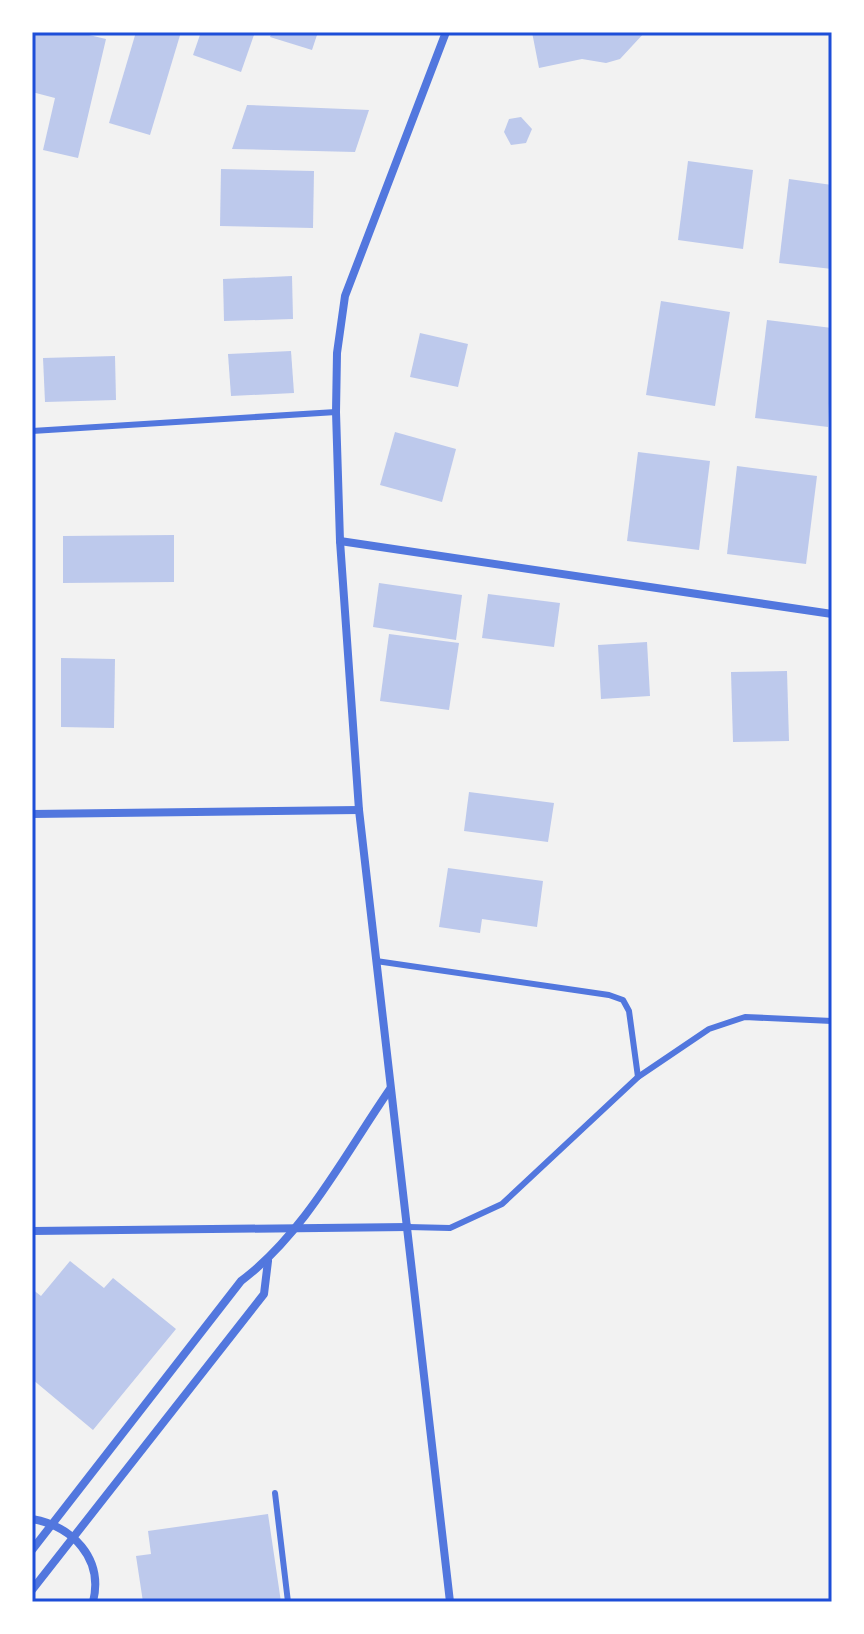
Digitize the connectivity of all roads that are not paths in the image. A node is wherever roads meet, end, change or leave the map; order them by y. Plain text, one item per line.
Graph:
1 (446, 32) edge
2 (336, 412) junction
3 (32, 431) edge
4 (340, 541) junction
5 (832, 614) edge
6 (359, 810) junction
7 (32, 814) edge
8 (376, 961) junction
9 (832, 1021) edge
10 (638, 1077) junction
11 (390, 1089) junction
12 (408, 1227) junction
13 (293, 1230) junction
14 (32, 1231) edge
15 (268, 1261) junction
16 (275, 1493) dead end
17 (32, 1519) edge
18 (53, 1523) junction
19 (73, 1535) junction
20 (32, 1550) edge
21 (32, 1590) edge
22 (93, 1602) edge
23 (288, 1602) edge
24 (450, 1602) edge

1 - 2 street
2 - 3 lane
2 - 4 street
4 - 5 street
4 - 6 street
6 - 7 street
6 - 8 street
8 - 10 lane
8 - 11 street
9 - 10 lane
10 - 12 lane
11 - 12 street
11 - 13 street
12 - 13 street
12 - 24 street
13 - 14 street
13 - 15 street
15 - 18 street
15 - 19 street
16 - 23 lane
17 - 18 street
18 - 19 street
18 - 20 street
19 - 21 street
19 - 22 street

